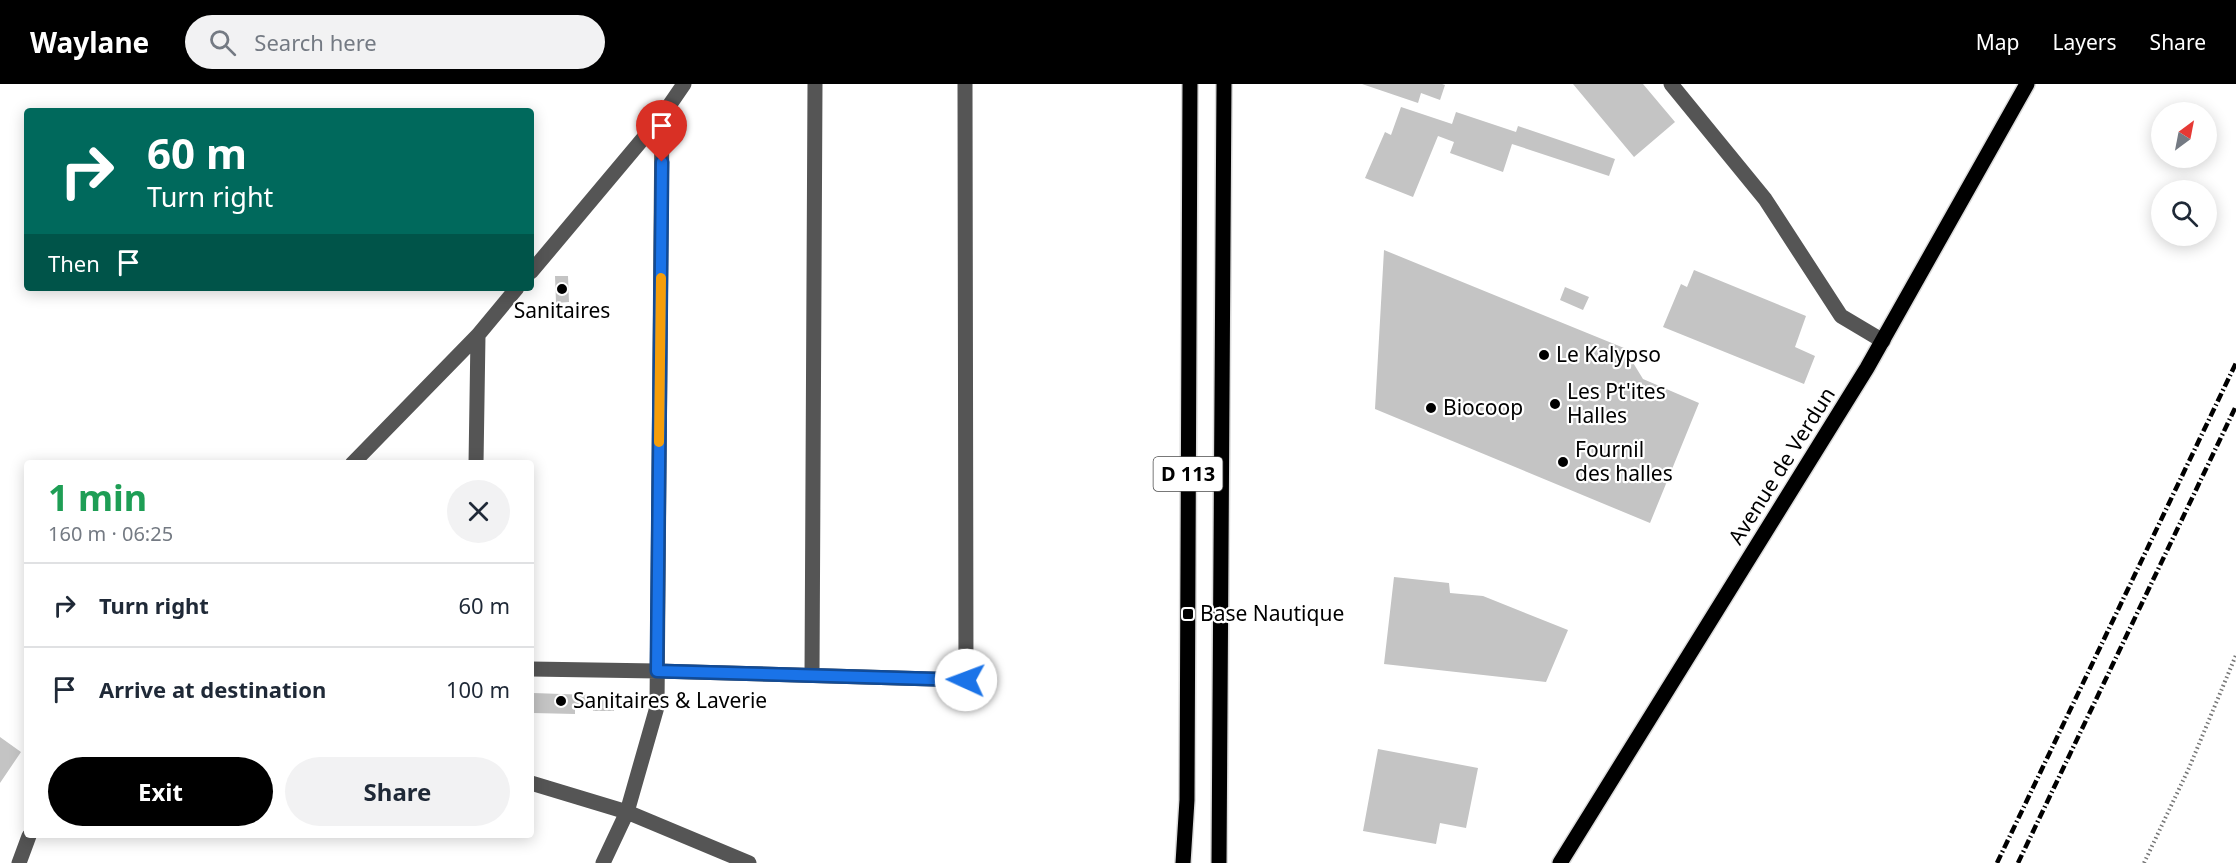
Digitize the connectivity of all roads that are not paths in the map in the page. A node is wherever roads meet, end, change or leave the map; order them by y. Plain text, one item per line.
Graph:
1 (684, 84) edge
2 (815, 84) edge
3 (965, 84) edge
4 (1190, 84) edge
5 (1224, 84) edge
6 (1671, 84) edge
7 (2027, 84) edge
8 (663, 116) junction
9 (534, 268) edge
10 (514, 291) edge
11 (478, 334) junction
12 (1883, 341) junction
13 (356, 460) edge
14 (476, 460) edge
15 (534, 669) edge
16 (657, 671) junction
17 (812, 675) junction
18 (534, 784) edge
19 (627, 812) junction
20 (29, 838) edge
21 (19, 863) edge
22 (603, 863) edge
23 (749, 863) edge
24 (1183, 863) edge
25 (1219, 863) edge
26 (1560, 863) edge

1 - 8 street
2 - 17 street
3 - 17 street
4 - 24 main road, D 113
5 - 25 main road, D 113
6 - 12 street
7 - 12 main road, Avenue de Verdun
8 - 9 street
8 - 16 street
10 - 11 street
11 - 13 street
11 - 14 street
12 - 26 main road, Avenue de Verdun
15 - 16 street
16 - 17 street
16 - 19 street
18 - 19 street
19 - 22 street
19 - 23 street
20 - 21 street

